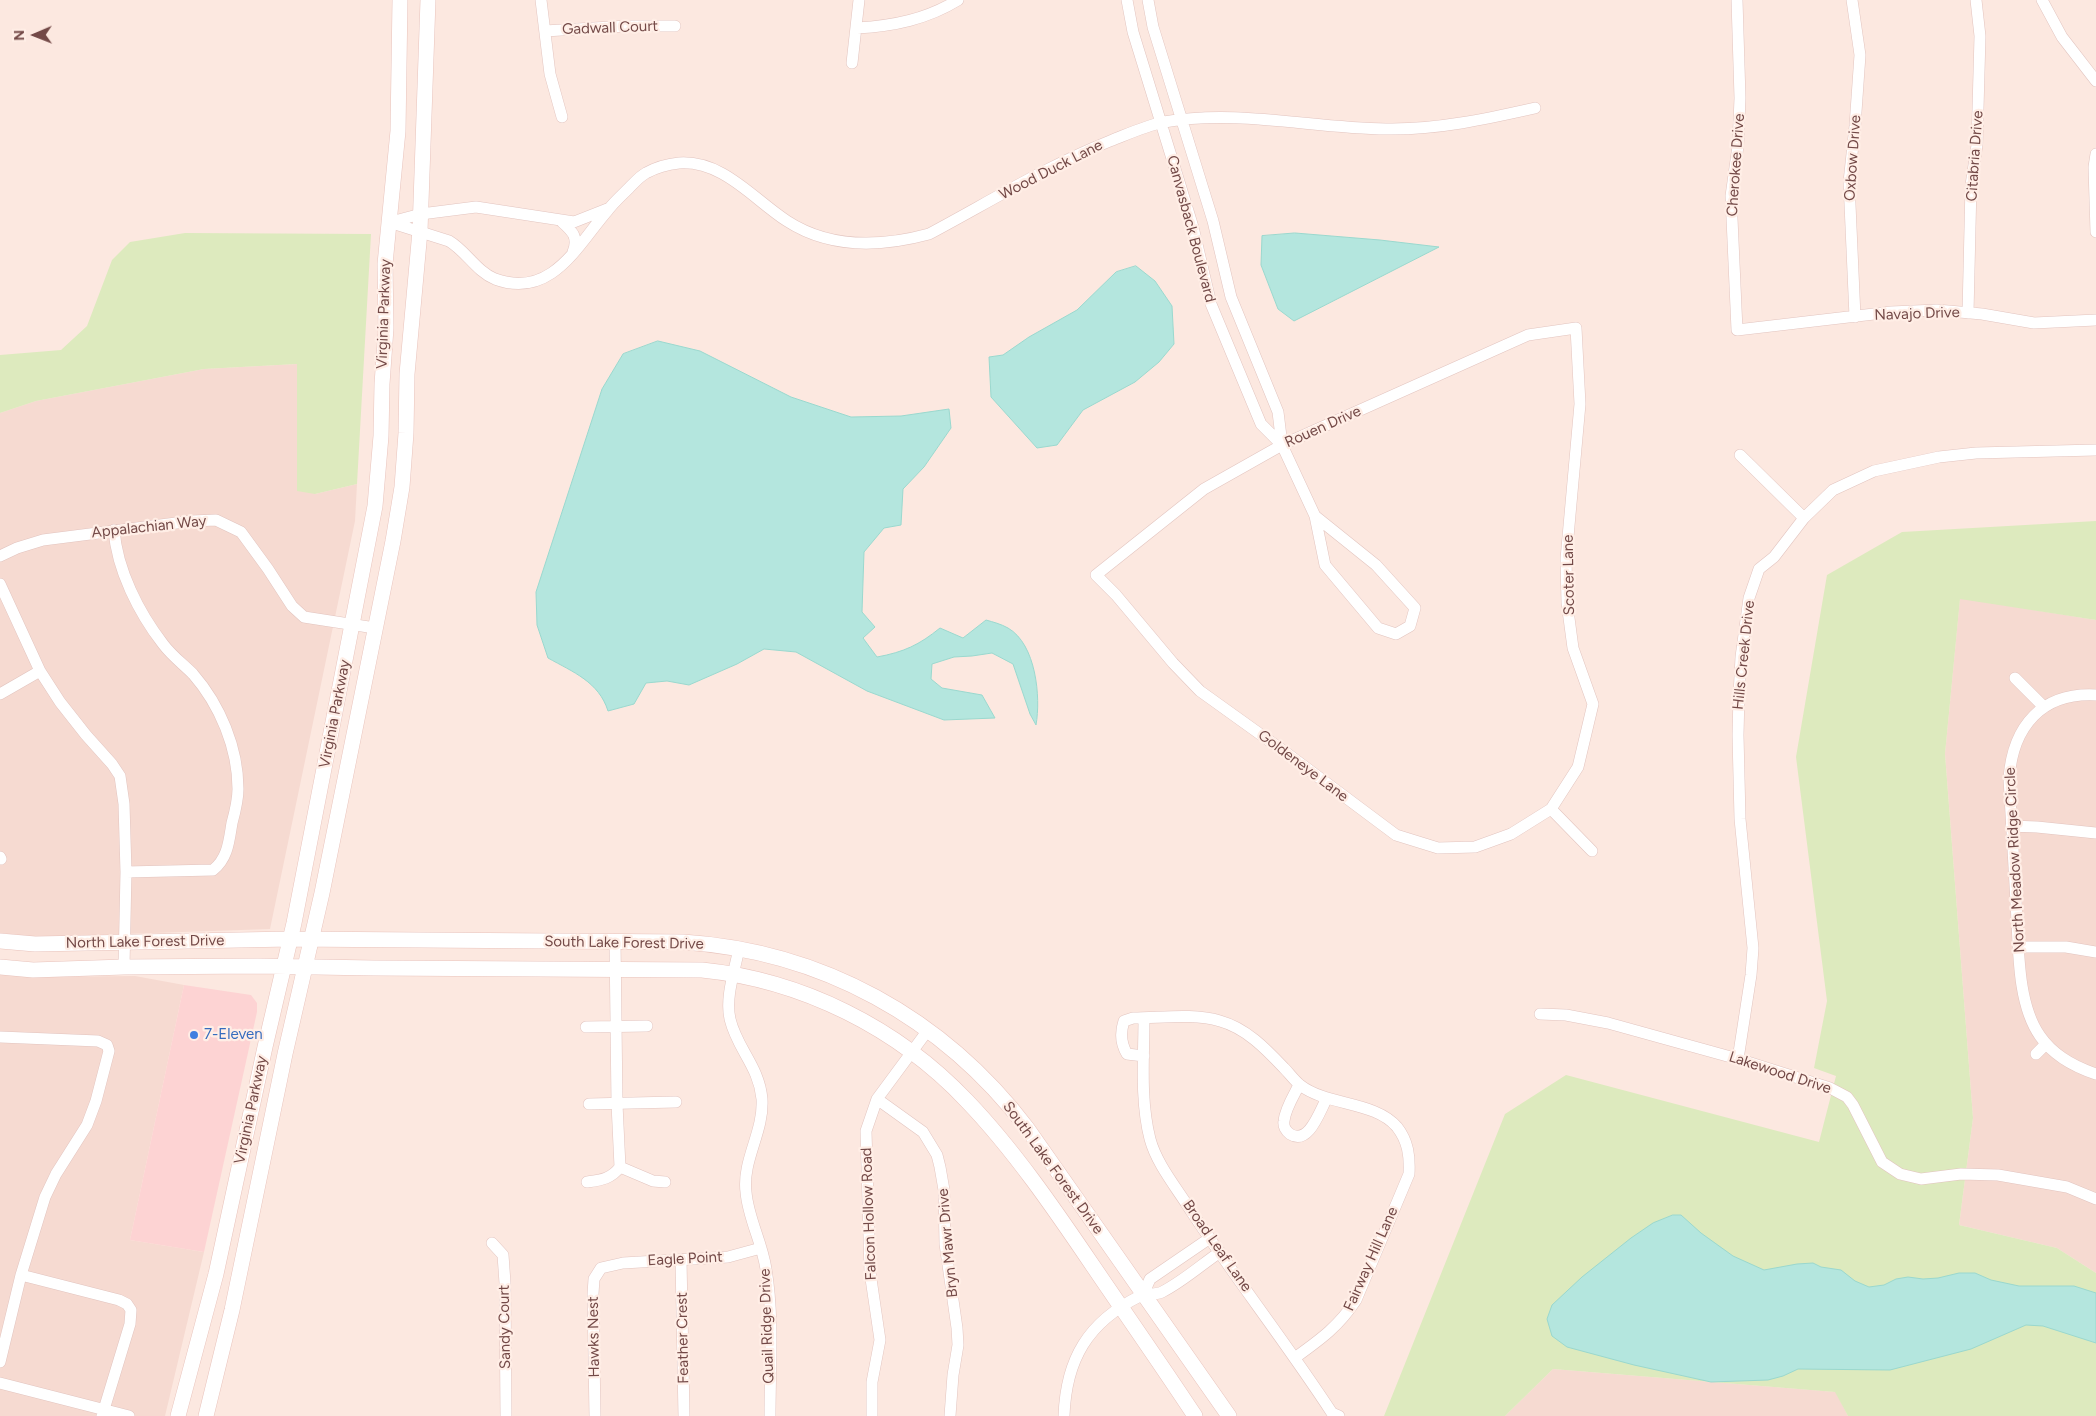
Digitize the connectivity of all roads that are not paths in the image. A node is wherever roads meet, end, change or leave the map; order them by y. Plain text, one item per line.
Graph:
1 (400, 0) edge
2 (428, 0) edge
3 (541, 0) edge
4 (859, 0) edge
5 (958, 0) edge
6 (1127, 0) edge
7 (1148, 0) edge
8 (1736, 0) edge
9 (1852, 0) edge
10 (1976, 0) edge
11 (2042, 0) edge
12 (676, 26) dead end
13 (857, 28) junction
14 (545, 31) junction
15 (852, 64) dead end
16 (2096, 81) edge
17 (1535, 108) dead end
18 (562, 118) dead end
19 (1182, 119) junction
20 (1161, 123) junction
21 (2096, 154) edge
22 (609, 209) junction
23 (421, 214) junction
24 (389, 222) junction
25 (562, 222) junction
26 (420, 231) junction
27 (2096, 232) edge
28 (572, 256) junction
29 (1968, 312) junction
30 (1855, 316) junction
31 (2096, 320) edge
32 (1576, 328) joint
33 (1737, 330) joint
34 (1282, 445) junction
35 (2096, 450) edge
36 (1740, 455) dead end
37 (1315, 516) junction
38 (1804, 518) junction
39 (114, 530) junction
40 (0, 556) edge
41 (1096, 575) joint
42 (0, 584) edge
43 (352, 624) junction
44 (376, 628) junction
45 (40, 671) junction
46 (2015, 678) dead end
47 (0, 694) edge
48 (2096, 695) edge
49 (2044, 707) junction
50 (1551, 809) junction
51 (2011, 826) junction
52 (2096, 833) edge
53 (1592, 851) dead end
54 (126, 872) junction
55 (290, 939) junction
56 (311, 940) junction
57 (615, 940) junction
58 (0, 941) edge
59 (125, 942) junction
60 (2019, 946) junction
61 (739, 948) junction
62 (2096, 952) edge
63 (124, 966) junction
64 (0, 967) edge
65 (283, 967) junction
66 (305, 967) junction
67 (616, 969) junction
68 (734, 974) junction
69 (1540, 1014) dead end
70 (1144, 1018) junction
71 (647, 1026) dead end
72 (586, 1027) dead end
73 (616, 1027) junction
74 (928, 1030) junction
75 (0, 1037) edge
76 (2046, 1044) junction
77 (912, 1052) junction
78 (2036, 1054) dead end
79 (1144, 1056) junction
80 (1738, 1059) junction
81 (2096, 1074) edge
82 (1299, 1085) junction
83 (1327, 1098) junction
84 (877, 1099) junction
85 (676, 1102) dead end
86 (589, 1104) dead end
87 (617, 1104) junction
88 (620, 1167) junction
89 (587, 1182) dead end
90 (665, 1182) dead end
91 (2096, 1199) edge
92 (230, 1209) junction
93 (253, 1215) junction
94 (1210, 1238) junction
95 (492, 1243) dead end
96 (761, 1248) junction
97 (1220, 1252) junction
98 (681, 1259) junction
99 (608, 1265) joint
100 (21, 1275) junction
101 (1143, 1295) junction
102 (1120, 1307) junction
103 (1296, 1357) junction
104 (0, 1362) edge
105 (0, 1382) edge
106 (102, 1413) edge
107 (129, 1416) edge
108 (178, 1416) edge
109 (206, 1416) edge
110 (506, 1416) edge
111 (595, 1416) edge
112 (684, 1416) edge
113 (770, 1416) edge
114 (872, 1416) edge
115 (950, 1416) edge
116 (1064, 1416) edge
117 (1196, 1416) edge
118 (1229, 1416) edge
119 (1339, 1416) edge

1 - 24 main road, Virginia Parkway
2 - 23 main road, Virginia Parkway
3 - 14 street
4 - 13 street
5 - 13 street
6 - 20 street, Canvasback Boulevard
7 - 19 street, Canvasback Boulevard
8 - 33 street, Cherokee Drive
9 - 30 street, Oxbow Drive
10 - 29 street, Citabria Drive
11 - 16 street
12 - 14 street, Gadwall Court
13 - 15 street
14 - 18 street
17 - 19 street, Wood Duck Lane
19 - 20 street, Wood Duck Lane
19 - 34 street, Canvasback Boulevard
20 - 22 street, Wood Duck Lane
20 - 34 street, Canvasback Boulevard
21 - 27 street
22 - 25 street, Wood Duck Lane
22 - 28 street, Wood Duck Lane
23 - 24 street, Wood Duck Lane
23 - 25 street, Wood Duck Lane
23 - 26 main road, Virginia Parkway
24 - 26 street, Wood Duck Lane
24 - 43 main road, Virginia Parkway
25 - 28 street
26 - 28 street, Wood Duck Lane
26 - 44 main road, Virginia Parkway
29 - 30 street, Navajo Drive
29 - 31 street, Navajo Drive
30 - 33 street, Navajo Drive
32 - 34 street, Rouen Drive
32 - 50 street, Scoter Lane
34 - 37 street, Canvasback Boulevard
34 - 41 street, Rouen Drive
35 - 38 street, Hills Creek Drive
36 - 38 street
37 - 37 street, Canvasback Boulevard
38 - 80 street, Hills Creek Drive
39 - 40 street, Appalachian Way
39 - 43 street, Appalachian Way
39 - 54 street
41 - 50 street, Goldeneye Lane
42 - 45 street
43 - 44 street, Appalachian Way
43 - 55 main road, Virginia Parkway
44 - 56 main road, Virginia Parkway
45 - 47 street
45 - 54 street
46 - 49 street
48 - 49 street, North Meadow Ridge Circle
49 - 51 street, North Meadow Ridge Circle
50 - 53 street
51 - 52 street
51 - 60 street, North Meadow Ridge Circle
54 - 59 street
55 - 56 main road, South Lake Forest Drive
55 - 59 main road, North Lake Forest Drive
55 - 65 main road, Virginia Parkway
56 - 57 main road, South Lake Forest Drive
56 - 66 main road, Virginia Parkway
57 - 61 main road, South Lake Forest Drive
57 - 67 street
58 - 59 main road, North Lake Forest Drive
59 - 63 street
60 - 62 street
60 - 76 street, North Meadow Ridge Circle
61 - 68 street, Quail Ridge Drive
61 - 74 main road, South Lake Forest Drive
63 - 64 main road, North Lake Forest Drive
63 - 65 main road, North Lake Forest Drive
65 - 66 main road, South Lake Forest Drive
65 - 92 main road, Virginia Parkway
66 - 67 main road, South Lake Forest Drive
66 - 93 main road, Virginia Parkway
67 - 68 main road, South Lake Forest Drive
67 - 73 street
68 - 77 main road, South Lake Forest Drive
68 - 96 street, Quail Ridge Drive
69 - 80 street, Lakewood Drive
70 - 79 street, Broad Leaf Lane
70 - 79 street
70 - 82 street
71 - 73 street
72 - 73 street
73 - 87 street
74 - 77 street, Falcon Hollow Road
74 - 101 main road, South Lake Forest Drive
75 - 100 street
76 - 78 street
76 - 81 street, North Meadow Ridge Circle
77 - 84 street, Falcon Hollow Road
77 - 102 main road, South Lake Forest Drive
79 - 94 street, Broad Leaf Lane
80 - 91 street, Lakewood Drive
82 - 83 street
82 - 83 street
83 - 103 street, Fairway Hill Lane
84 - 114 street, Falcon Hollow Road
84 - 115 street, Bryn Mawr Drive
85 - 87 street
86 - 87 street
87 - 88 street
88 - 89 street
88 - 90 street
92 - 93 main road
92 - 108 main road, Virginia Parkway
93 - 109 main road, Virginia Parkway
94 - 97 street, Broad Leaf Lane
94 - 101 street
95 - 110 street, Sandy Court
96 - 98 street, Eagle Point
96 - 113 street, Quail Ridge Drive
97 - 101 street
97 - 103 street, Broad Leaf Lane
98 - 99 street, Eagle Point
98 - 112 street, Feather Crest
99 - 111 street, Hawks Nest
100 - 104 street
100 - 106 street
101 - 102 street
101 - 118 main road, South Lake Forest Drive
102 - 116 street
102 - 117 main road, South Lake Forest Drive
103 - 119 street, Broad Leaf Lane
105 - 106 street
106 - 107 street

